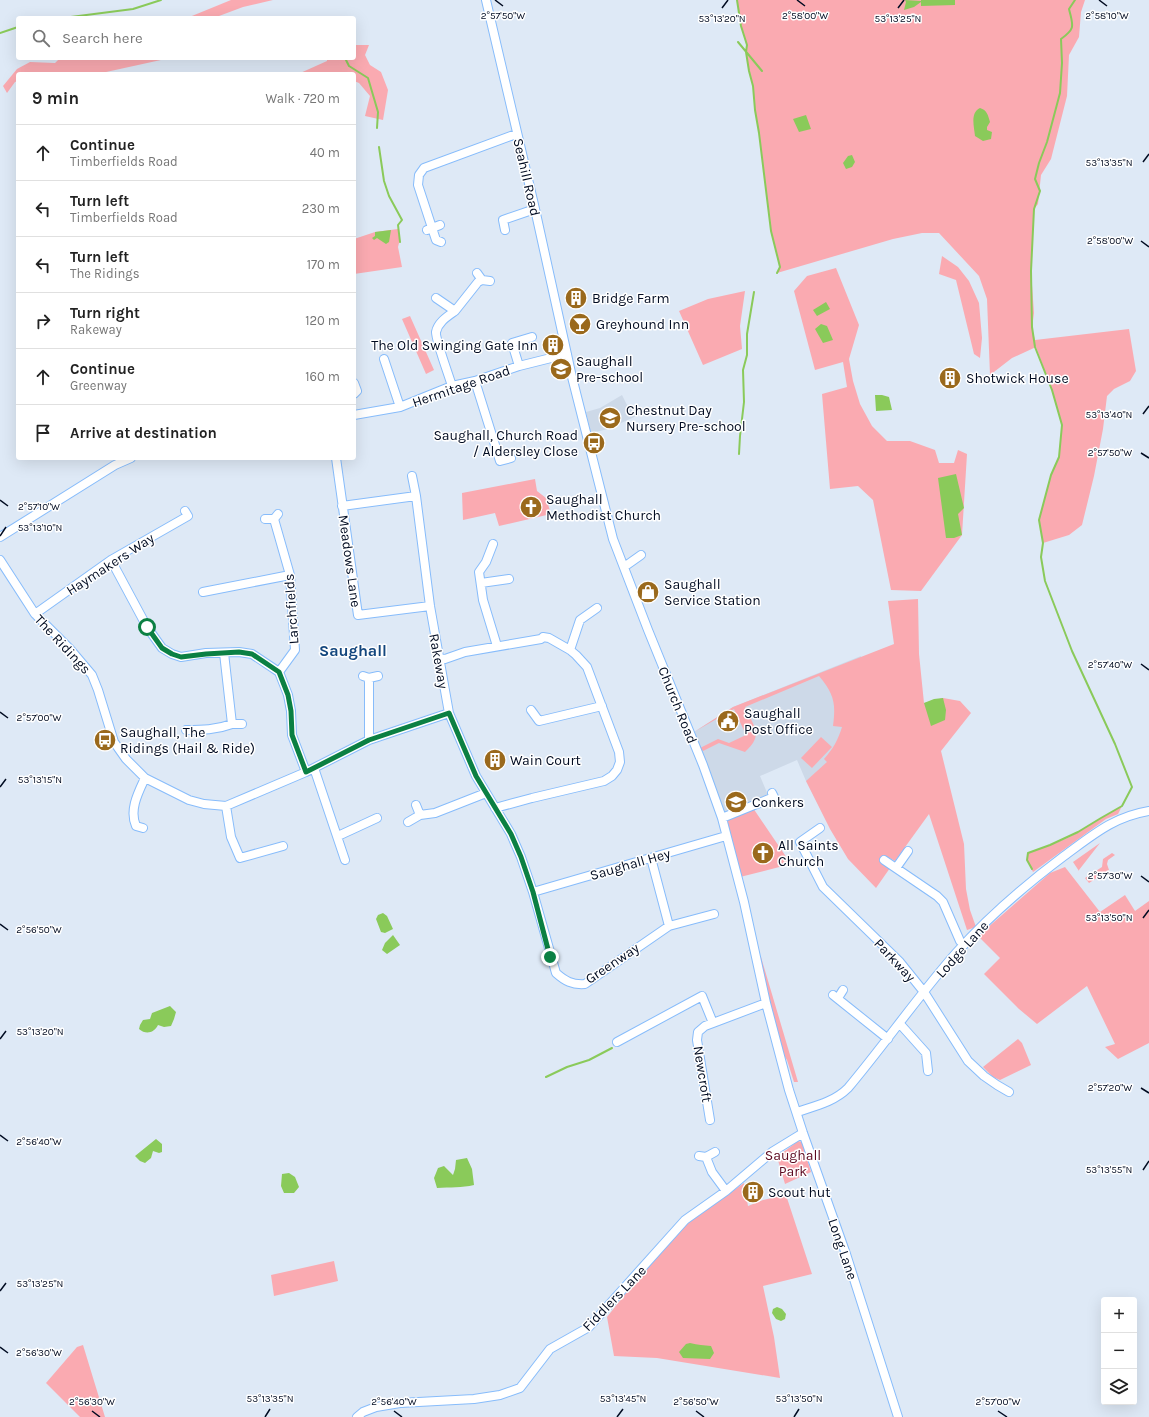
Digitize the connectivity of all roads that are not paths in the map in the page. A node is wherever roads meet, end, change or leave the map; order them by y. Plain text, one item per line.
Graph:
1 (486, 0) edge
2 (516, 134) junction
3 (535, 209) junction
4 (505, 230) dead end
5 (436, 241) dead end
6 (477, 273) dead end
7 (436, 298) dead end
8 (455, 311) junction
9 (532, 337) dead end
10 (567, 354) junction
11 (384, 359) dead end
12 (519, 366) junction
13 (474, 381) junction
14 (452, 386) junction
15 (400, 407) junction
16 (356, 415) edge
17 (512, 458) dead end
18 (127, 460) edge
19 (336, 460) edge
20 (412, 476) dead end
21 (416, 496) junction
22 (342, 506) junction
23 (188, 516) dead end
24 (272, 518) dead end
25 (0, 537) edge
26 (493, 544) dead end
27 (641, 555) dead end
28 (0, 560) edge
29 (112, 560) junction
30 (624, 567) junction
31 (290, 575) junction
32 (509, 579) dead end
33 (481, 581) junction
34 (203, 592) dead end
35 (430, 606) junction
36 (597, 608) dead end
37 (35, 614) junction
38 (497, 646) junction
39 (570, 650) junction
40 (224, 653) junction
41 (438, 657) junction
42 (279, 672) junction
43 (370, 677) dead end
44 (602, 706) junction
45 (531, 710) dead end
46 (449, 713) junction
47 (232, 724) junction
48 (242, 724) dead end
49 (186, 730) dead end
50 (369, 740) junction
51 (314, 768) junction
52 (306, 772) junction
53 (145, 778) junction
54 (486, 793) junction
55 (774, 798) dead end
56 (416, 805) dead end
57 (226, 806) junction
58 (497, 811) junction
59 (1149, 811) edge
60 (420, 815) junction
61 (377, 818) dead end
62 (722, 818) junction
63 (408, 822) dead end
64 (137, 828) dead end
65 (820, 828) dead end
66 (338, 836) junction
67 (726, 836) junction
68 (280, 850) dead end
69 (908, 851) dead end
70 (651, 858) junction
71 (346, 860) dead end
72 (884, 860) dead end
73 (896, 868) junction
74 (533, 892) junction
75 (714, 914) dead end
76 (669, 926) junction
77 (964, 945) junction
78 (843, 990) dead end
79 (924, 992) junction
80 (766, 1003) junction
81 (713, 1023) junction
82 (900, 1024) junction
83 (888, 1039) junction
84 (617, 1042) dead end
85 (780, 1058) joint
86 (928, 1072) dead end
87 (1009, 1092) dead end
88 (797, 1112) junction
89 (710, 1120) dead end
90 (803, 1133) junction
91 (715, 1152) dead end
92 (726, 1192) junction
93 (357, 1417) edge
94 (898, 1417) edge

1 - 2 street, Seahill Road
2 - 3 street, Seahill Road
2 - 5 street
3 - 4 street
3 - 10 street, Seahill Road
6 - 8 street
7 - 8 street
8 - 14 street
9 - 12 street
10 - 12 street, Hermitage Road
10 - 30 street, Church Road
11 - 15 street
12 - 13 street, Hermitage Road
13 - 14 street, Hermitage Road
13 - 17 street
14 - 15 street, Hermitage Road
15 - 16 street, Hermitage Road
18 - 25 street
19 - 22 street, Meadows Lane
20 - 21 street, Rakeway
21 - 22 street
21 - 35 street, Rakeway
22 - 35 street, Meadows Lane
23 - 29 street, Haymakers Way
24 - 31 street, Larchfields
26 - 33 street
27 - 30 street
28 - 37 street, The Ridings
29 - 37 street, Haymakers Way
29 - 40 street
30 - 62 street, Church Road
31 - 34 street
31 - 42 street, Larchfields
32 - 33 street
33 - 38 street
35 - 41 street, Rakeway
36 - 39 street
37 - 53 street, The Ridings
38 - 39 street
38 - 41 street
39 - 44 street
40 - 42 street
40 - 47 street
41 - 46 street, Rakeway
42 - 52 street
43 - 50 street
44 - 45 street
44 - 58 street
46 - 50 street, The Ridings
46 - 54 street, Rakeway
47 - 48 street
47 - 49 street
50 - 51 street, The Ridings
51 - 52 street, The Ridings
51 - 66 street
52 - 57 street, The Ridings
53 - 57 street, The Ridings
53 - 64 street
54 - 58 street, Rakeway
54 - 60 street
55 - 62 street
56 - 60 street
57 - 68 street
58 - 74 street, Greenway
59 - 77 street, Lodge Lane
60 - 63 street
61 - 66 street
62 - 67 street, Church Road
65 - 79 street, Parkway
66 - 71 street
67 - 70 street, Saughall Hey
67 - 80 street, Church Road
69 - 73 street
70 - 74 street, Saughall Hey
70 - 76 street
72 - 73 street
73 - 77 street
74 - 76 street, Greenway
75 - 76 street, Greenway
77 - 79 street, Lodge Lane
78 - 83 street
79 - 82 street, Lodge Lane
79 - 87 street, Parkway
80 - 81 street, Newcroft
80 - 85 street, Church Road
81 - 84 street
81 - 89 street, Newcroft
82 - 83 street, Lodge Lane
82 - 86 street
83 - 88 street, Lodge Lane
85 - 88 street, Long Lane
88 - 90 street, Long Lane
90 - 92 street, Fiddlers Lane
90 - 94 street, Long Lane
91 - 92 street
92 - 93 street, Fiddlers Lane

